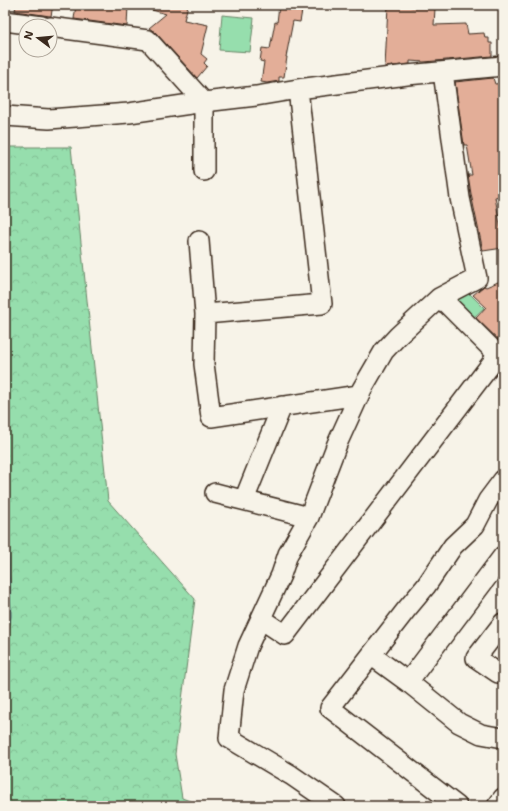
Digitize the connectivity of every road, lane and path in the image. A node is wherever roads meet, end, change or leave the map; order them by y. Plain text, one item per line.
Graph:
1 (5, 21) edge
2 (18, 23) edge
3 (58, 28) edge
4 (503, 66) edge
5 (443, 72) junction
6 (298, 89) junction
7 (204, 102) junction
8 (5, 116) edge
9 (204, 171) dead end
10 (199, 241) dead end
11 (439, 298) junction
12 (205, 314) junction
13 (500, 358) edge
14 (359, 395) junction
15 (282, 406) junction
16 (503, 480) edge
17 (215, 493) dead end
18 (244, 500) junction
19 (309, 517) junction
20 (503, 556) edge
21 (261, 618) junction
22 (503, 623) edge
23 (371, 655) junction
24 (503, 671) edge
25 (408, 682) junction
26 (503, 738) edge
27 (503, 798) edge
28 (336, 806) edge
29 (457, 806) edge
30 (497, 806) edge

1 - 2 street
3 - 7 street
4 - 5 street
5 - 6 street
5 - 11 street
6 - 7 street
6 - 12 street
7 - 8 street
7 - 9 street
10 - 12 street
11 - 13 street
11 - 14 street
12 - 15 street
13 - 21 street
14 - 15 street
14 - 19 street
15 - 18 street
16 - 23 street
17 - 18 street
18 - 19 street
19 - 21 street
20 - 25 street
21 - 28 street
22 - 24 street
23 - 25 street
23 - 29 street
25 - 26 street
27 - 30 street

